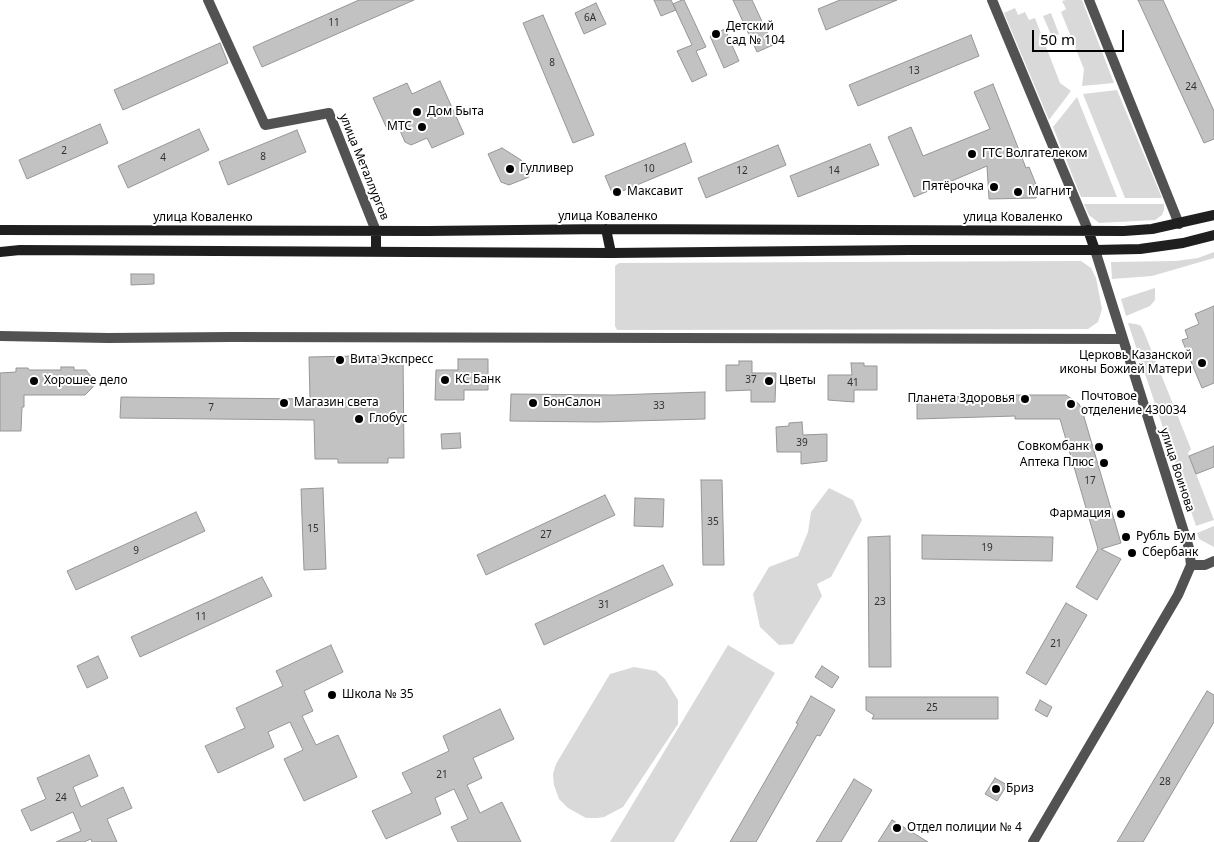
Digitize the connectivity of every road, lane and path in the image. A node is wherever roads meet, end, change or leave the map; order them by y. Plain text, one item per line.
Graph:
1 (208, 0) edge
2 (992, 0) edge
3 (1088, 0) edge
4 (1214, 215) edge
5 (1179, 224) junction
6 (606, 229) junction
7 (0, 230) edge
8 (1088, 230) junction
9 (376, 231) junction
10 (910, 231) junction
11 (1214, 235) edge
12 (1183, 243) junction
13 (909, 250) junction
14 (1095, 250) junction
15 (0, 252) edge
16 (376, 252) junction
17 (611, 253) junction
18 (0, 336) edge
19 (1122, 338) junction
20 (1214, 561) edge
21 (1190, 565) junction
22 (1033, 842) edge

1 - 9 street, улица Металлургов
2 - 8 street, улица Воинова
3 - 5 street
4 - 5 main road, улица Коваленко
5 - 8 main road, улица Коваленко
5 - 12 main road
6 - 9 main road, улица Коваленко
6 - 10 main road, улица Коваленко
6 - 17 main road
7 - 9 main road, улица Коваленко
8 - 10 main road, улица Коваленко
8 - 14 main road, улица Воинова
9 - 16 main road, улица Металлургов
10 - 13 main road
11 - 12 main road
12 - 14 main road
13 - 14 main road
13 - 17 main road
14 - 19 street, улица Воинова
15 - 16 main road
16 - 17 main road
18 - 19 street
19 - 21 street, улица Воинова
20 - 21 street
21 - 22 street, улица Воинова

